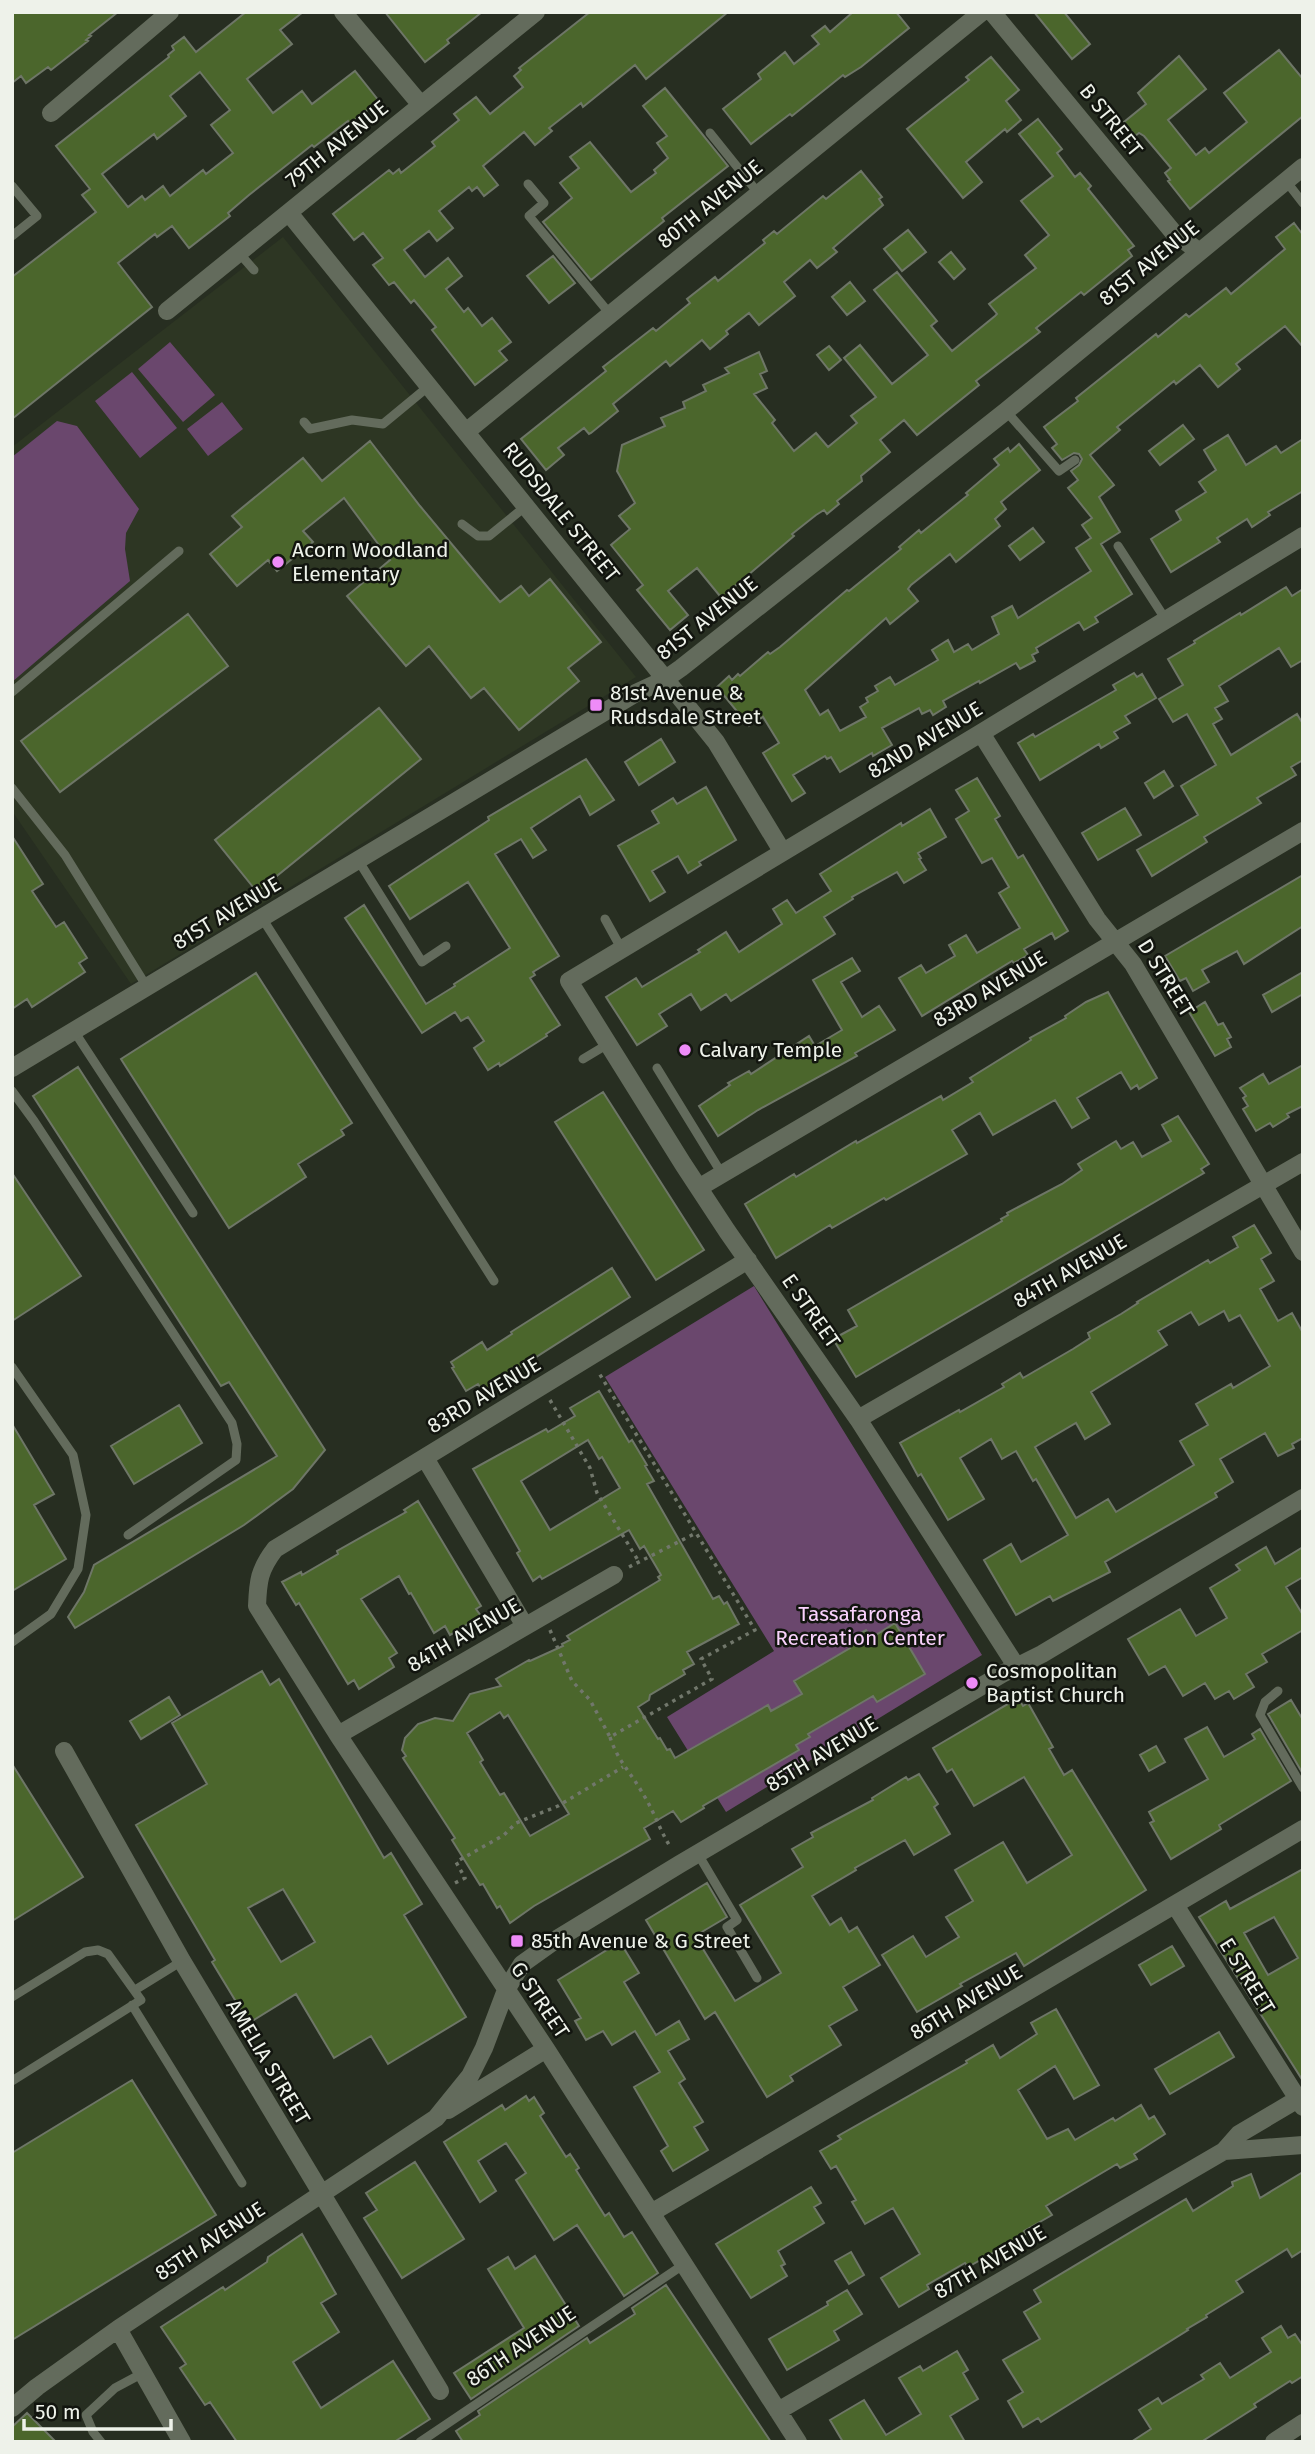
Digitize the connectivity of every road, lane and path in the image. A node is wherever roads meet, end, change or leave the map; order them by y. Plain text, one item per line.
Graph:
1 (170, 12) edge
2 (343, 12) edge
3 (536, 12) edge
4 (982, 12) edge
5 (992, 12) edge
6 (421, 105) junction
7 (51, 113) dead end
8 (710, 133) dead end
9 (1303, 167) edge
10 (1286, 181) junction
11 (528, 184) dead end
12 (12, 186) edge
13 (759, 194) junction
14 (1303, 203) edge
15 (289, 213) junction
16 (12, 236) edge
17 (1198, 251) junction
18 (240, 254) junction
19 (254, 270) dead end
20 (167, 311) dead end
21 (610, 314) junction
22 (429, 386) junction
23 (1006, 411) junction
24 (304, 422) dead end
25 (467, 431) junction
26 (1075, 460) dead end
27 (527, 505) junction
28 (462, 524) dead end
29 (1303, 536) edge
30 (1118, 546) dead end
31 (179, 551) dead end
32 (1166, 620) junction
33 (664, 680) junction
34 (12, 692) edge
35 (981, 733) junction
36 (12, 788) edge
37 (1303, 831) edge
38 (782, 851) junction
39 (358, 860) junction
40 (262, 918) junction
41 (605, 919) dead end
42 (1116, 942) junction
43 (446, 946) dead end
44 (621, 948) junction
45 (569, 981) joint
46 (147, 987) junction
47 (74, 1031) junction
48 (608, 1044) junction
49 (583, 1059) dead end
50 (12, 1068) edge
51 (657, 1068) dead end
52 (12, 1091) edge
53 (1303, 1162) edge
54 (722, 1174) junction
55 (1264, 1186) junction
56 (700, 1187) junction
57 (193, 1213) dead end
58 (1303, 1252) edge
59 (748, 1260) junction
60 (494, 1281) dead end
61 (589, 1357) junction
62 (12, 1367) edge
63 (542, 1386) junction
64 (858, 1419) junction
65 (425, 1458) junction
66 (1303, 1498) edge
67 (696, 1533) junction
68 (128, 1535) dead end
69 (639, 1562) junction
70 (614, 1575) joint
71 (258, 1581) joint
72 (544, 1616) junction
73 (525, 1626) junction
74 (12, 1642) edge
75 (1016, 1667) junction
76 (1278, 1691) dead end
77 (338, 1734) junction
78 (610, 1737) junction
79 (64, 1751) dead end
80 (623, 1767) junction
81 (1303, 1788) edge
82 (1303, 1829) edge
83 (698, 1854) junction
84 (680, 1864) junction
85 (442, 1892) junction
86 (1175, 1905) junction
87 (182, 1961) junction
88 (757, 1978) dead end
89 (135, 1990) junction
90 (506, 1990) junction
91 (12, 1997) edge
92 (132, 2005) junction
93 (546, 2049) junction
94 (12, 2081) edge
95 (1301, 2103) edge
96 (436, 2118) junction
97 (1303, 2145) edge
98 (1224, 2151) junction
99 (243, 2183) dead end
100 (321, 2195) junction
101 (651, 2213) junction
102 (683, 2265) junction
103 (118, 2329) junction
104 (143, 2373) junction
105 (440, 2391) dead end
106 (12, 2408) edge
107 (778, 2411) junction
108 (1303, 2423) edge
109 (101, 2442) edge
110 (181, 2442) edge
111 (419, 2442) edge
112 (798, 2442) edge
113 (1274, 2442) edge

1 - 7 street
2 - 6 street
3 - 6 street, 79TH AVENUE
4 - 13 street, 80TH AVENUE
5 - 17 street, B STREET
6 - 15 street, 79TH AVENUE
8 - 13 lane
9 - 10 street, 81ST AVENUE
10 - 14 lane
10 - 17 street, 81ST AVENUE
11 - 21 lane
12 - 16 lane
13 - 21 street, 80TH AVENUE
15 - 18 street, 79TH AVENUE
15 - 22 street, RUDSDALE STREET
17 - 23 street, 81ST AVENUE
18 - 19 lane
18 - 20 street, 79TH AVENUE
21 - 25 street, 80TH AVENUE
22 - 24 lane
22 - 25 street, RUDSDALE STREET
23 - 26 lane
23 - 33 street, 81ST AVENUE
25 - 27 street, RUDSDALE STREET
27 - 28 lane
27 - 33 street, RUDSDALE STREET
29 - 32 street, 82ND AVENUE
30 - 32 lane
31 - 34 lane
32 - 35 street, 82ND AVENUE
33 - 38 street, RUDSDALE STREET
33 - 39 street, 81ST AVENUE
35 - 38 street, 82ND AVENUE
35 - 42 street, D STREET
36 - 46 lane
37 - 42 street, 83RD AVENUE
38 - 44 street, 82ND AVENUE
39 - 40 street, 81ST AVENUE
39 - 43 lane
40 - 46 street, 81ST AVENUE
40 - 60 lane
41 - 44 lane
42 - 54 street, 83RD AVENUE
42 - 55 street, D STREET
44 - 45 street, 82ND AVENUE
45 - 48 street, E STREET
46 - 47 street, 81ST AVENUE
47 - 50 street, 81ST AVENUE
47 - 57 lane
48 - 49 lane
48 - 56 street, E STREET
51 - 54 lane
52 - 68 lane
53 - 55 street, 84TH AVENUE
54 - 56 street, 83RD AVENUE
55 - 58 street, D STREET
55 - 64 street, 84TH AVENUE
56 - 59 street, E STREET
59 - 61 street, 83RD AVENUE
59 - 64 street, E STREET
61 - 63 street, 83RD AVENUE
61 - 67 path
62 - 74 lane
63 - 65 street, 83RD AVENUE
63 - 69 path
64 - 75 street, E STREET
65 - 71 street, 83RD AVENUE
65 - 73 street
66 - 75 street, 85TH AVENUE
67 - 69 path
67 - 78 path
69 - 70 path
70 - 72 street, 84TH AVENUE
71 - 77 street, G STREET
72 - 73 street, 84TH AVENUE
72 - 78 path
73 - 77 street, 84TH AVENUE
75 - 83 street, 85TH AVENUE
76 - 81 lane
77 - 85 street, G STREET
78 - 80 path
79 - 87 street, AMELIA STREET
80 - 84 path
80 - 85 path
82 - 86 street, 86TH AVENUE
83 - 84 street, 85TH AVENUE
83 - 88 lane
84 - 90 street, 85TH AVENUE
85 - 90 street, G STREET
86 - 95 street, E STREET
86 - 101 street, 86TH AVENUE
87 - 89 lane
87 - 100 street, AMELIA STREET
89 - 91 lane
89 - 92 lane
90 - 93 street, G STREET
90 - 96 street, 85TH AVENUE
92 - 94 lane
92 - 99 lane
93 - 96 street, 85TH AVENUE
93 - 101 street, G STREET
95 - 98 street, 87TH AVENUE
96 - 100 street, 85TH AVENUE
97 - 98 street, 87TH AVENUE
98 - 107 street, 87TH AVENUE
100 - 103 street, 85TH AVENUE
100 - 105 street, AMELIA STREET
101 - 102 street, G STREET
102 - 107 street, G STREET
102 - 111 lane, 86TH AVENUE
103 - 104 street
103 - 106 street, 85TH AVENUE
104 - 109 lane
104 - 110 street
107 - 112 street, G STREET
108 - 113 street

